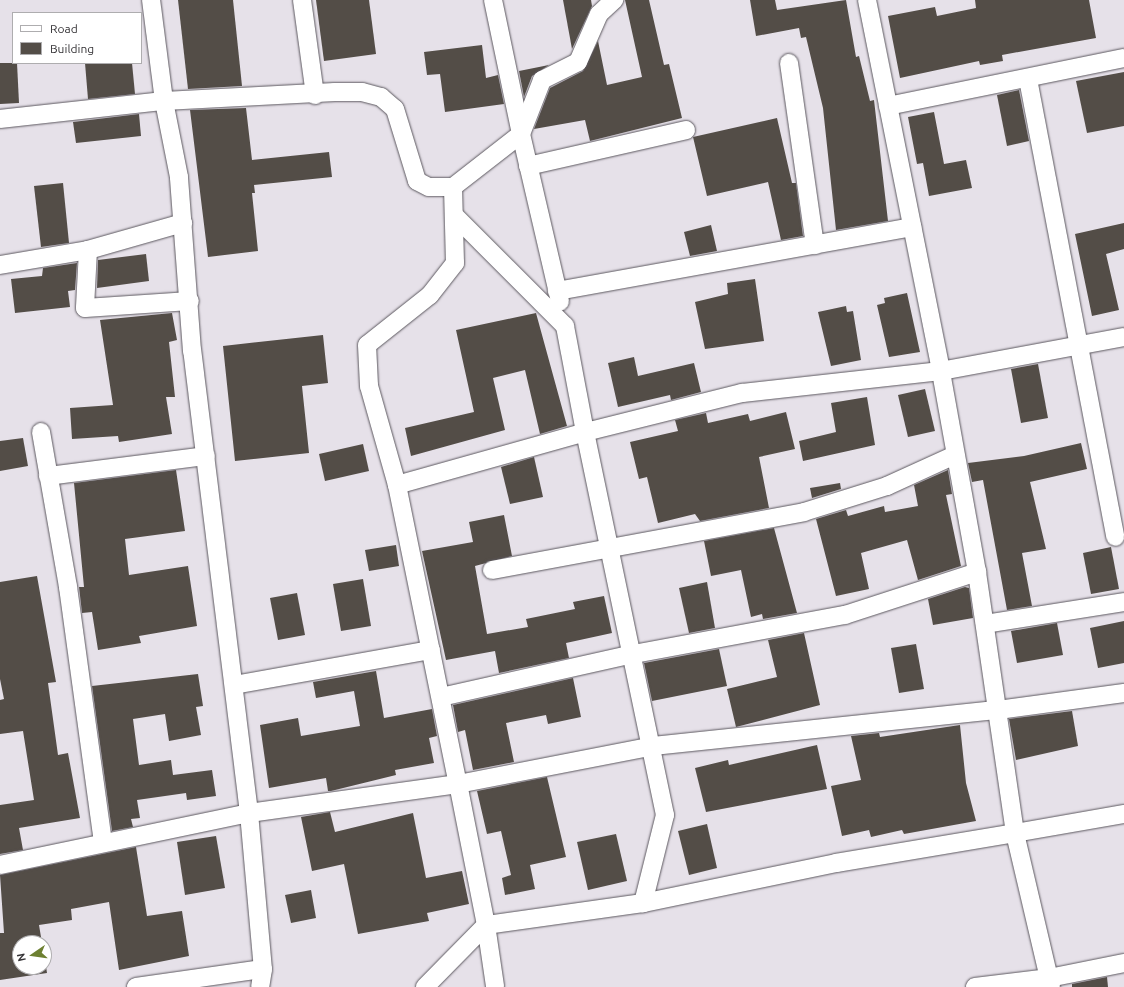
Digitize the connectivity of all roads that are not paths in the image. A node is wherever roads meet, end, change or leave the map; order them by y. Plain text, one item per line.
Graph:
1 (150, 0) edge
2 (302, 0) edge
3 (493, 0) edge
4 (614, 0) edge
5 (867, 0) edge
6 (1124, 58) edge
7 (789, 63) dead end
8 (1028, 79) junction
9 (315, 95) junction
10 (164, 101) junction
11 (888, 106) junction
12 (0, 119) edge
13 (686, 130) dead end
14 (521, 134) junction
15 (528, 166) junction
16 (453, 187) junction
17 (456, 217) junction
18 (183, 223) junction
19 (912, 227) junction
20 (815, 245) junction
21 (88, 250) junction
22 (0, 265) edge
23 (557, 291) junction
24 (190, 301) junction
25 (565, 326) junction
26 (1124, 337) edge
27 (1080, 346) junction
28 (941, 371) junction
29 (41, 432) dead end
30 (585, 432) junction
31 (955, 455) junction
32 (206, 456) junction
33 (48, 476) junction
34 (397, 485) junction
35 (1115, 537) dead end
36 (611, 550) junction
37 (492, 570) dead end
38 (977, 572) junction
39 (1124, 602) edge
40 (985, 624) junction
41 (431, 650) junction
42 (634, 654) junction
43 (234, 685) junction
44 (1124, 693) edge
45 (441, 697) junction
46 (998, 710) junction
47 (653, 746) junction
48 (458, 784) junction
49 (249, 813) junction
50 (1124, 814) edge
51 (1015, 833) junction
52 (103, 844) junction
53 (0, 865) edge
54 (643, 903) junction
55 (486, 925) junction
56 (1124, 963) edge
57 (263, 969) junction
58 (1050, 982) edge
59 (136, 987) edge
60 (260, 987) edge
61 (425, 987) edge
62 (494, 987) edge
63 (975, 987) edge

1 - 10 street
2 - 9 street
3 - 14 street
4 - 14 street
5 - 11 street
6 - 8 street
7 - 20 street
8 - 11 street
8 - 27 street
9 - 10 street
9 - 16 street
10 - 12 street
10 - 18 street
11 - 19 street
13 - 15 street
14 - 15 street
14 - 16 street
15 - 23 street
16 - 17 street
17 - 25 street
17 - 34 street
18 - 21 street
18 - 24 street
19 - 20 street
19 - 28 street
20 - 23 street
21 - 22 street
21 - 24 street
23 - 25 street
24 - 32 street
25 - 30 street
26 - 27 street
27 - 28 street
27 - 35 street
28 - 30 street
28 - 31 street
29 - 33 street
30 - 34 street
30 - 36 street
31 - 36 street
31 - 38 street
32 - 33 street
32 - 43 street
33 - 52 street
34 - 41 street
36 - 37 street
36 - 42 street
38 - 40 street
38 - 42 street
39 - 40 street
40 - 46 street
41 - 43 street
41 - 45 street
42 - 45 street
42 - 47 street
43 - 49 street
44 - 46 street
45 - 48 street
46 - 47 street
46 - 51 street
47 - 48 street
47 - 54 street
48 - 49 street
48 - 55 street
49 - 52 street
49 - 57 street
50 - 51 street
51 - 54 street
51 - 58 street
52 - 53 street
54 - 55 street
55 - 61 street
55 - 62 street
56 - 58 street
57 - 59 street
57 - 60 street
58 - 63 street

